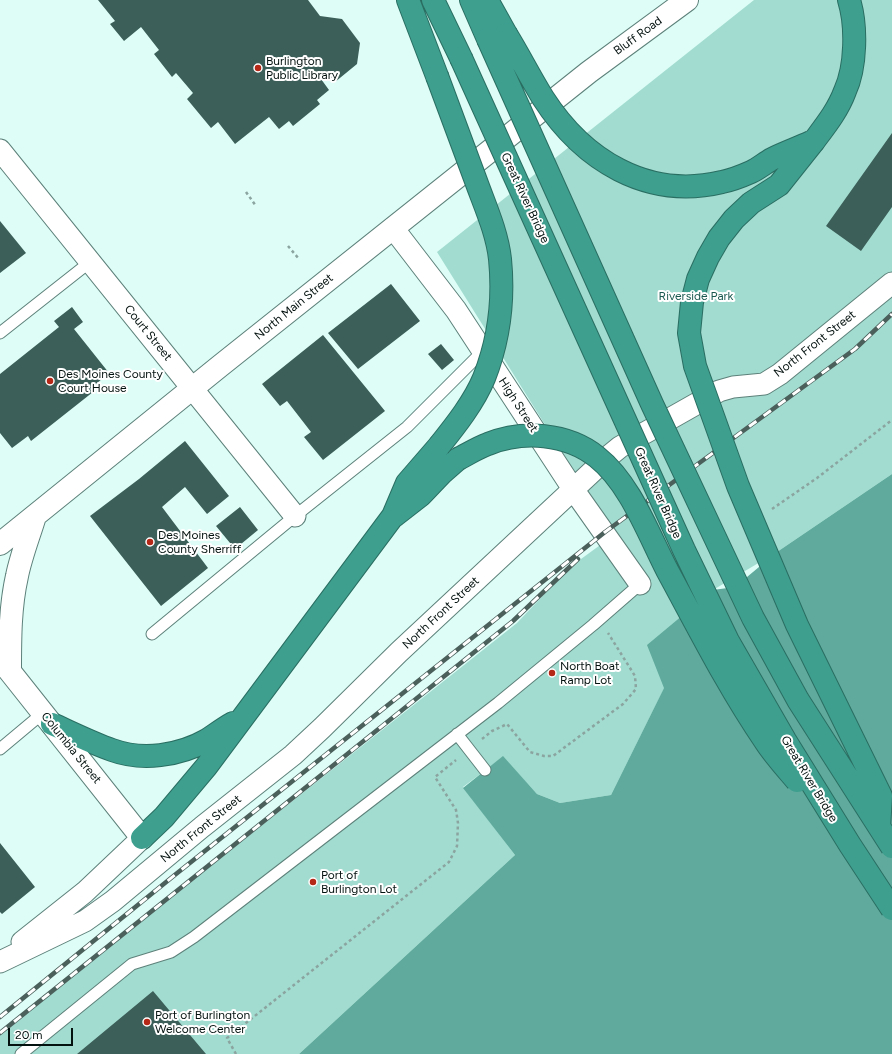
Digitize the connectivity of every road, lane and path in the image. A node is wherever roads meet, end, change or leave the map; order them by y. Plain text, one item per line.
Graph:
1 (408, 0) edge
2 (433, 0) edge
3 (471, 0) edge
4 (487, 0) edge
5 (687, 0) edge
6 (849, 0) edge
7 (497, 36) junction
8 (589, 72) joint
9 (814, 141) junction
10 (0, 150) edge
11 (246, 192) dead end
12 (256, 206) dead end
13 (393, 228) junction
14 (288, 246) dead end
15 (299, 259) dead end
16 (90, 262) junction
17 (892, 283) edge
18 (0, 333) edge
19 (483, 350) junction
20 (193, 388) junction
21 (892, 420) edge
22 (573, 489) junction
23 (768, 511) dead end
24 (35, 516) junction
25 (295, 516) junction
26 (393, 516) junction
27 (0, 544) edge
28 (640, 584) joint
29 (613, 628) dead end
30 (152, 634) dead end
31 (5, 665) edge
32 (246, 714) junction
33 (48, 719) junction
34 (457, 734) junction
35 (0, 749) edge
36 (469, 750) junction
37 (485, 770) dead end
38 (879, 827) junction
39 (142, 838) junction
40 (850, 845) junction
41 (892, 847) edge
42 (892, 909) edge
43 (0, 961) edge
44 (21, 1054) edge
45 (236, 1054) edge

1 - 26 highway, bridge
2 - 40 highway, Great River Bridge, bridge
3 - 7 highway
4 - 7 highway
5 - 8 main road, Bluff Road
6 - 9 highway
7 - 9 highway, bridge
7 - 38 highway, bridge
8 - 13 main road, North Main Street
9 - 38 highway, bridge
10 - 16 street, Court Street
11 - 12 path
13 - 19 street, High Street
13 - 20 main road, North Main Street
14 - 15 path
16 - 18 lane
16 - 20 street, Court Street
17 - 22 street, North Front Street
19 - 22 street, High Street
19 - 25 lane
20 - 24 main road, North Main Street
20 - 25 street, Court Street
21 - 23 path
22 - 28 street, High Street
22 - 43 street, North Front Street
24 - 27 main road, North Main Street
24 - 31 main road
25 - 30 lane
26 - 32 highway
26 - 40 highway, bridge
28 - 34 lane
29 - 36 path
31 - 33 main road, Columbia Street
32 - 33 highway
32 - 39 highway
33 - 35 lane
33 - 39 main road, Columbia Street
34 - 36 lane
34 - 44 lane
36 - 37 lane
36 - 45 path
38 - 41 highway, bridge
39 - 43 street, North Front Street
40 - 42 highway, Great River Bridge, bridge

